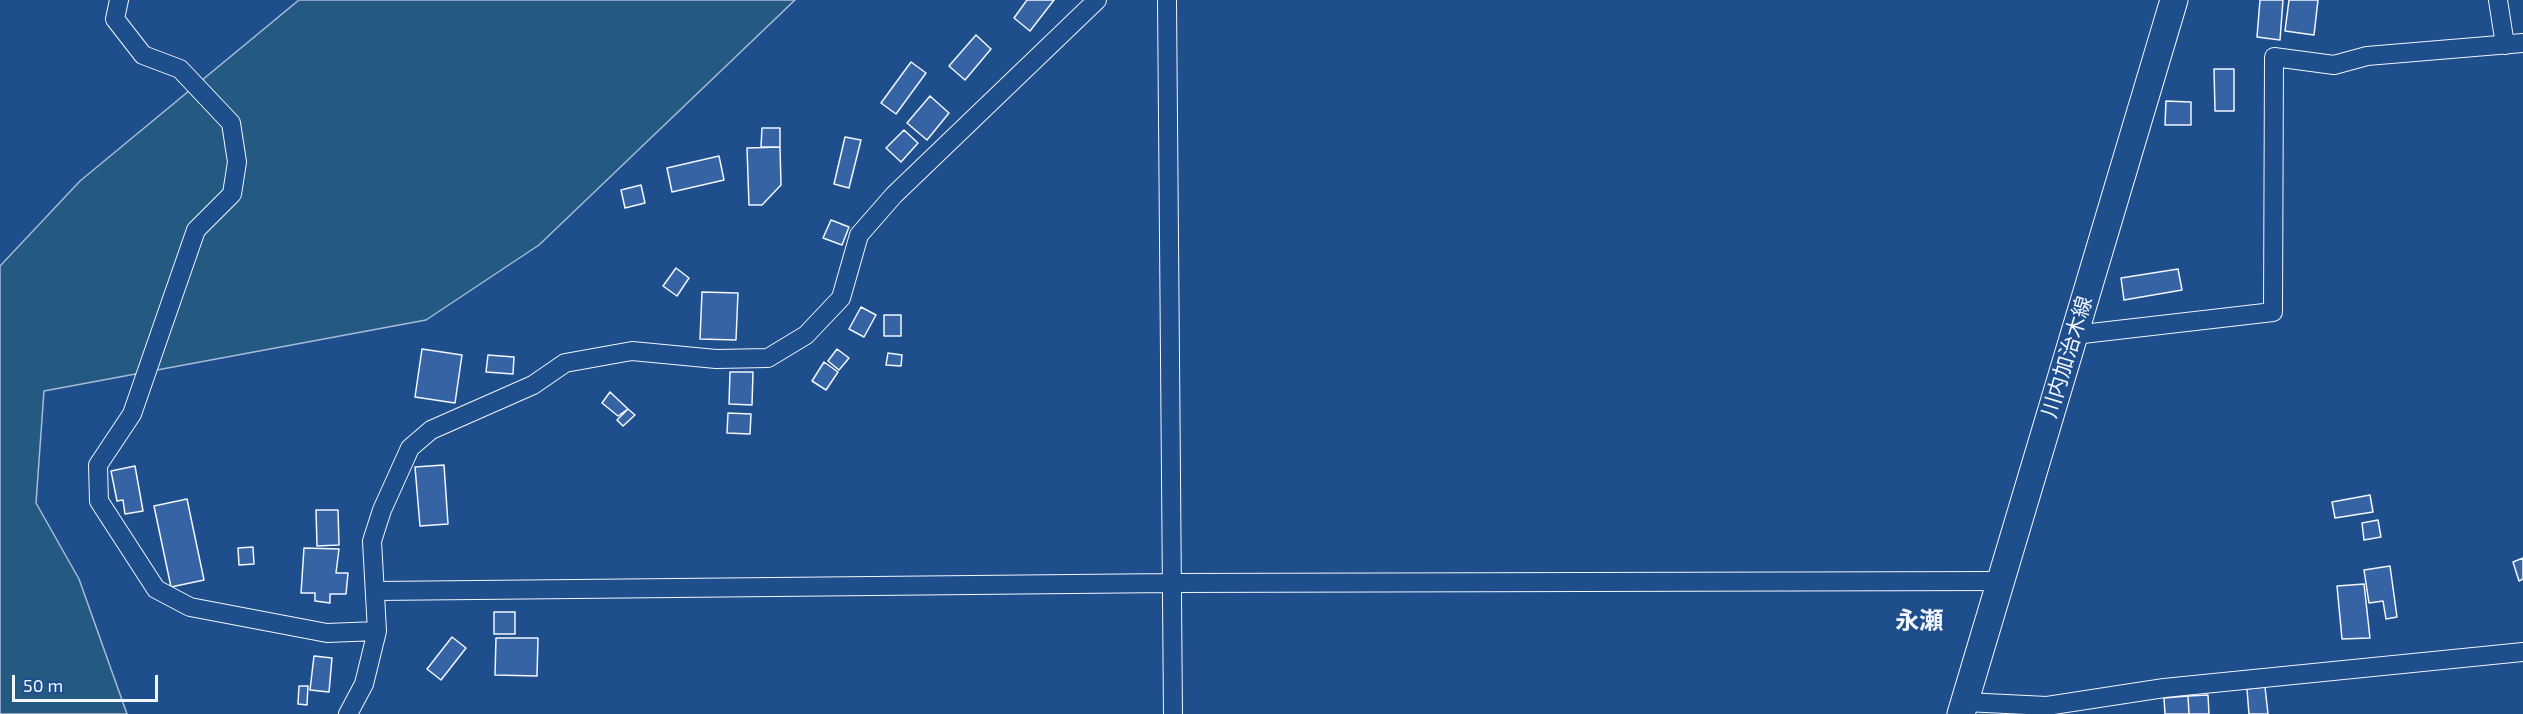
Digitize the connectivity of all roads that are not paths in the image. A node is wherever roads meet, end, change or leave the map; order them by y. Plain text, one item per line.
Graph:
1 (119, 0) edge
2 (1097, 0) edge
3 (1167, 0) edge
4 (2174, 0) edge
5 (2498, 0) edge
6 (2514, 44) edge
7 (2074, 335) junction
8 (2000, 580) junction
9 (1171, 583) junction
10 (376, 591) junction
11 (377, 631) junction
12 (2523, 652) edge
13 (1963, 708) edge
14 (2047, 710) edge
15 (348, 714) edge
16 (1173, 714) edge

1 - 11 street
2 - 10 street
3 - 9 street
4 - 7 main road, 川内加治木線
5 - 6 street
6 - 7 street
7 - 8 main road, 川内加治木線
8 - 9 street
8 - 13 main road, 川内加治木線
9 - 10 street
9 - 16 street
10 - 11 street
11 - 15 street
12 - 14 street
13 - 14 street

